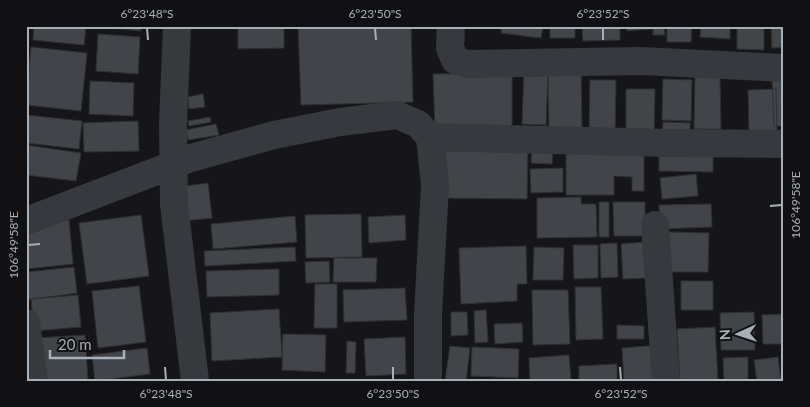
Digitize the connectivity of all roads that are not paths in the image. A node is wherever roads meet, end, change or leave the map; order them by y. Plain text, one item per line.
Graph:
1 (177, 26) edge
2 (451, 26) edge
3 (784, 68) edge
4 (430, 137) junction
5 (784, 144) edge
6 (174, 163) junction
7 (26, 222) edge
8 (655, 225) dead end
9 (26, 323) edge
10 (34, 381) edge
11 (195, 381) edge
12 (428, 381) edge
13 (666, 381) edge

1 - 6 street
2 - 3 street
4 - 5 street
4 - 6 street
4 - 12 street
6 - 7 street
6 - 11 street
8 - 13 street
9 - 10 street

